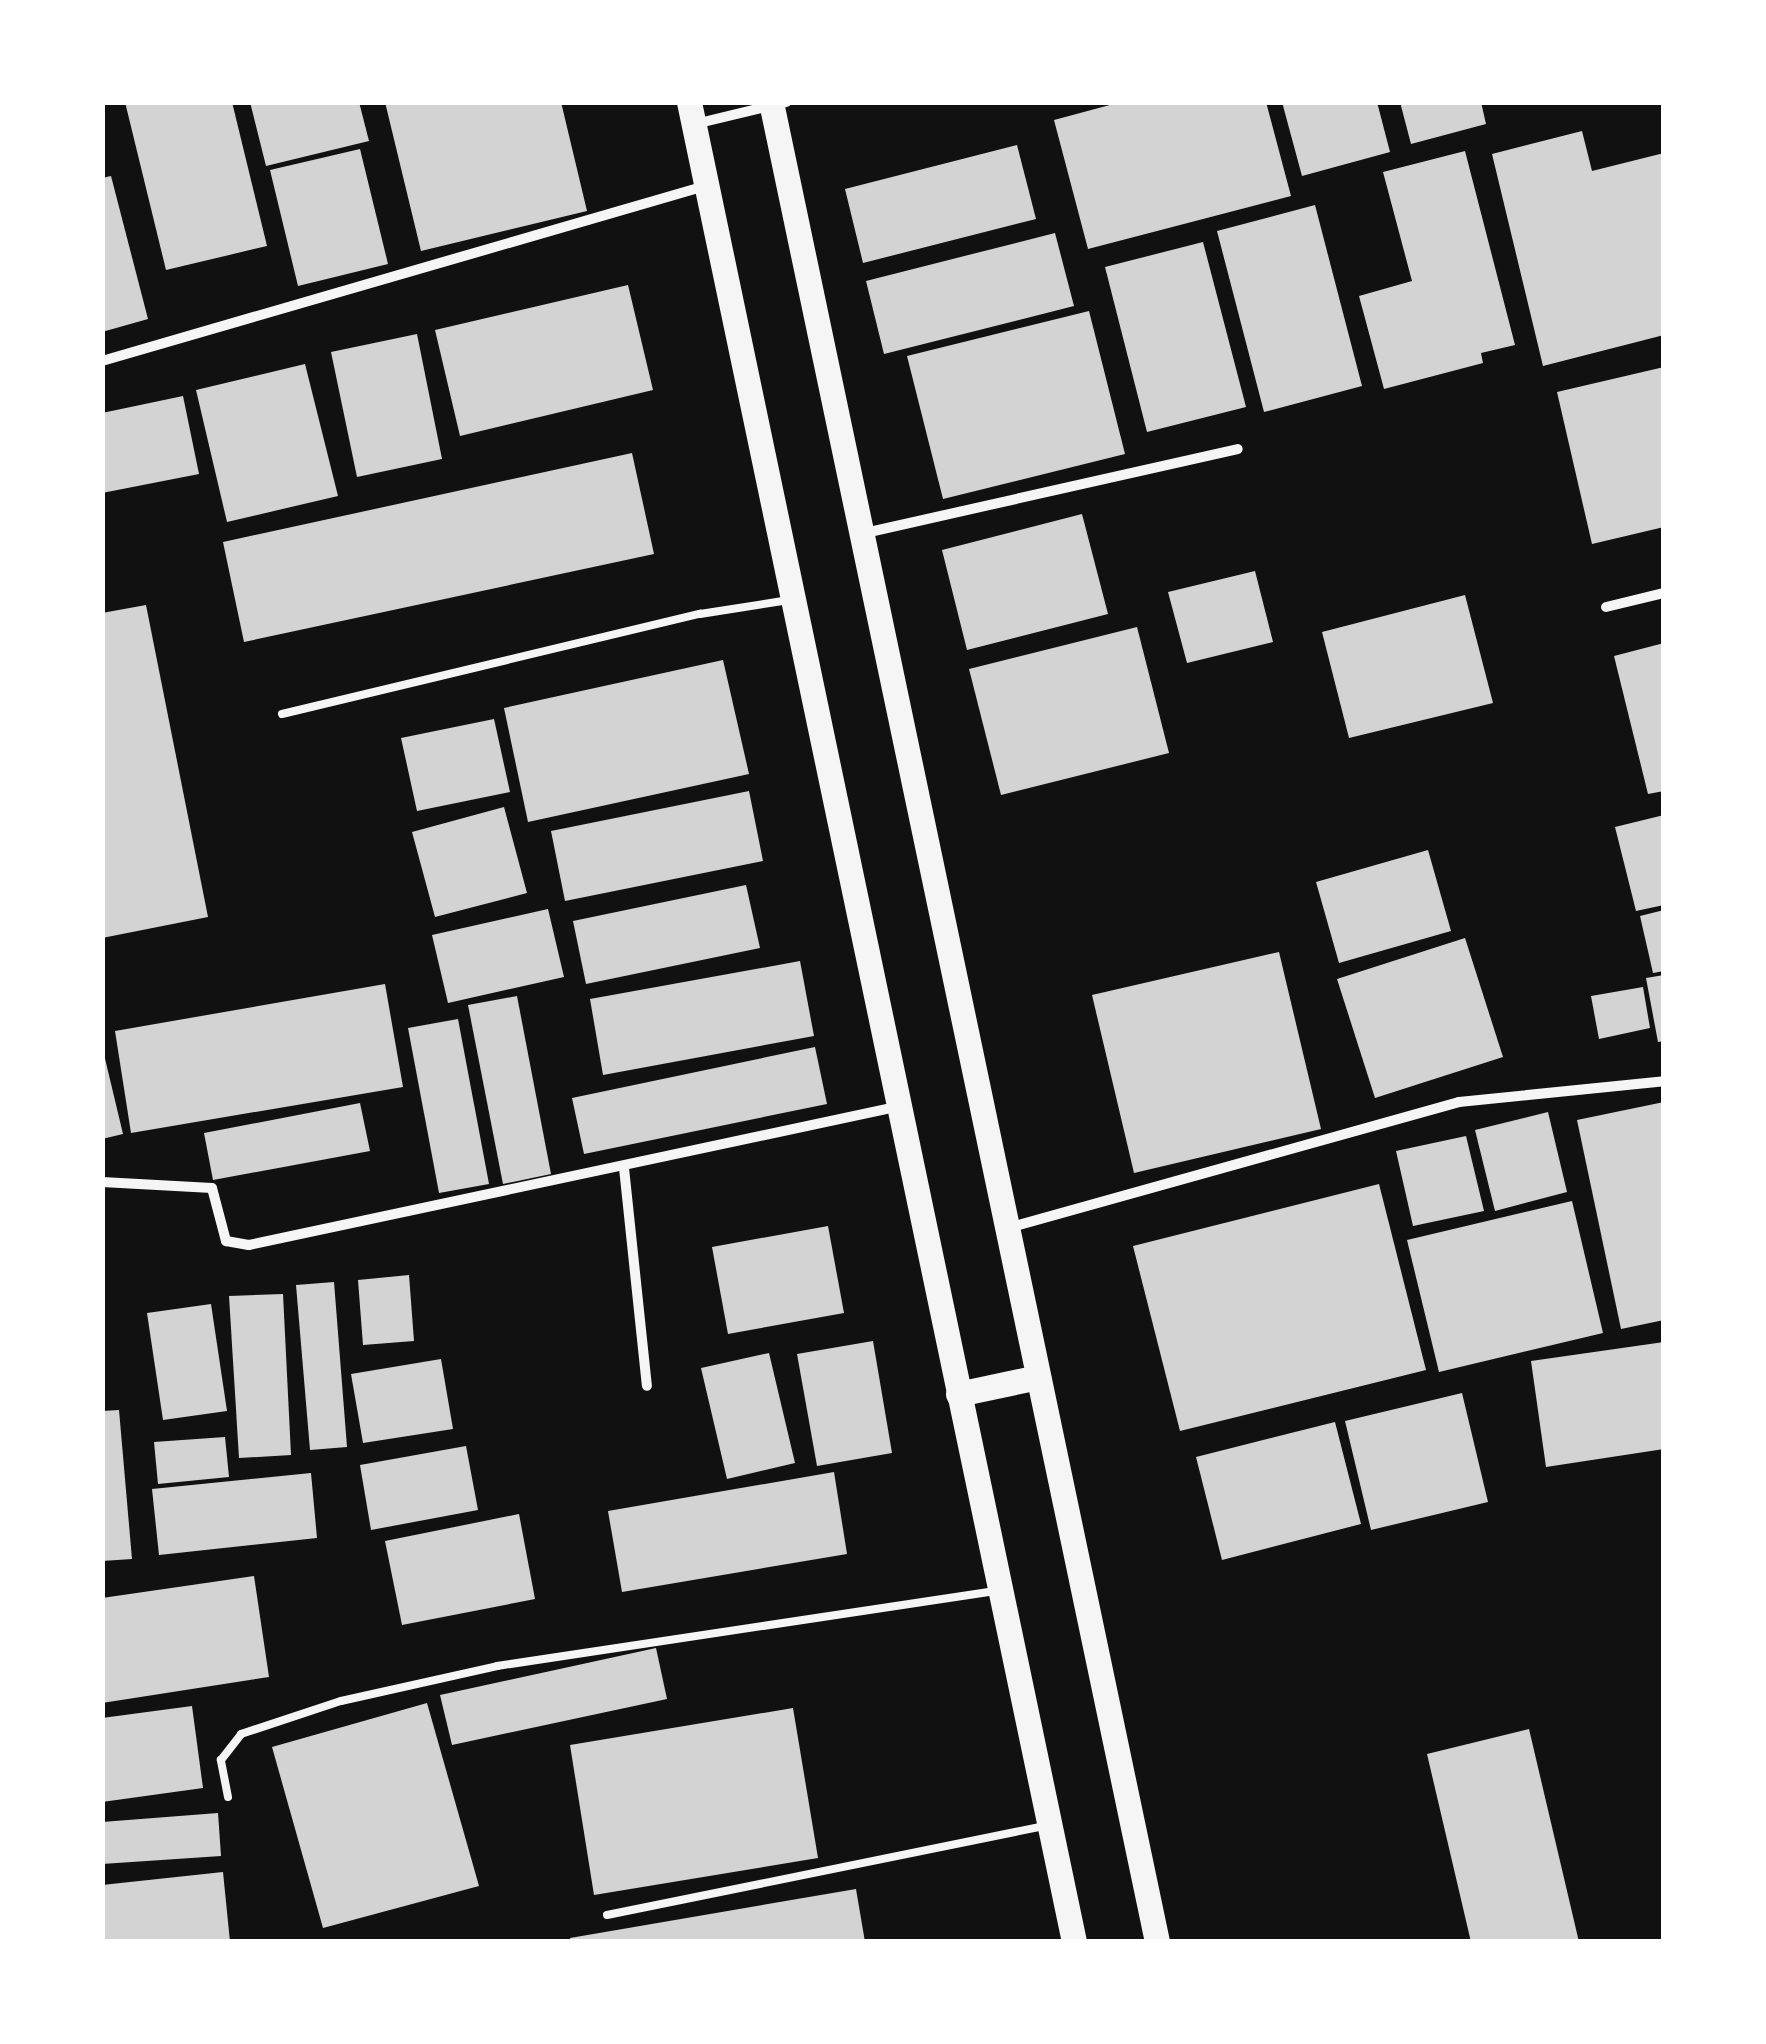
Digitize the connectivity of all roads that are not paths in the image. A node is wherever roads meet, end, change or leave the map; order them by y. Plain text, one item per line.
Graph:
1 (777, 104) edge
2 (691, 113) edge
3 (704, 186) junction
4 (102, 361) edge
5 (1238, 449) dead end
6 (859, 534) junction
7 (1664, 593) edge
8 (793, 600) junction
9 (1606, 608) dead end
10 (282, 714) dead end
11 (1664, 1082) edge
12 (896, 1106) junction
13 (624, 1168) junction
14 (102, 1182) edge
15 (1004, 1229) junction
16 (1038, 1377) junction
17 (647, 1386) dead end
18 (958, 1394) junction
19 (1000, 1590) junction
20 (228, 1797) dead end
21 (1050, 1826) junction
22 (607, 1915) dead end
23 (1074, 1942) edge
24 (1157, 1942) edge

1 - 2 street
1 - 6 main road
2 - 3 main road
3 - 4 street
3 - 8 main road
5 - 6 street
6 - 15 main road
7 - 9 street
8 - 10 lane
8 - 12 main road
11 - 15 street
12 - 13 street
12 - 18 main road
13 - 14 street
13 - 17 street
15 - 16 main road
16 - 18 main road
16 - 24 main road
18 - 19 main road
19 - 20 lane
19 - 21 main road
21 - 22 lane
21 - 23 main road

